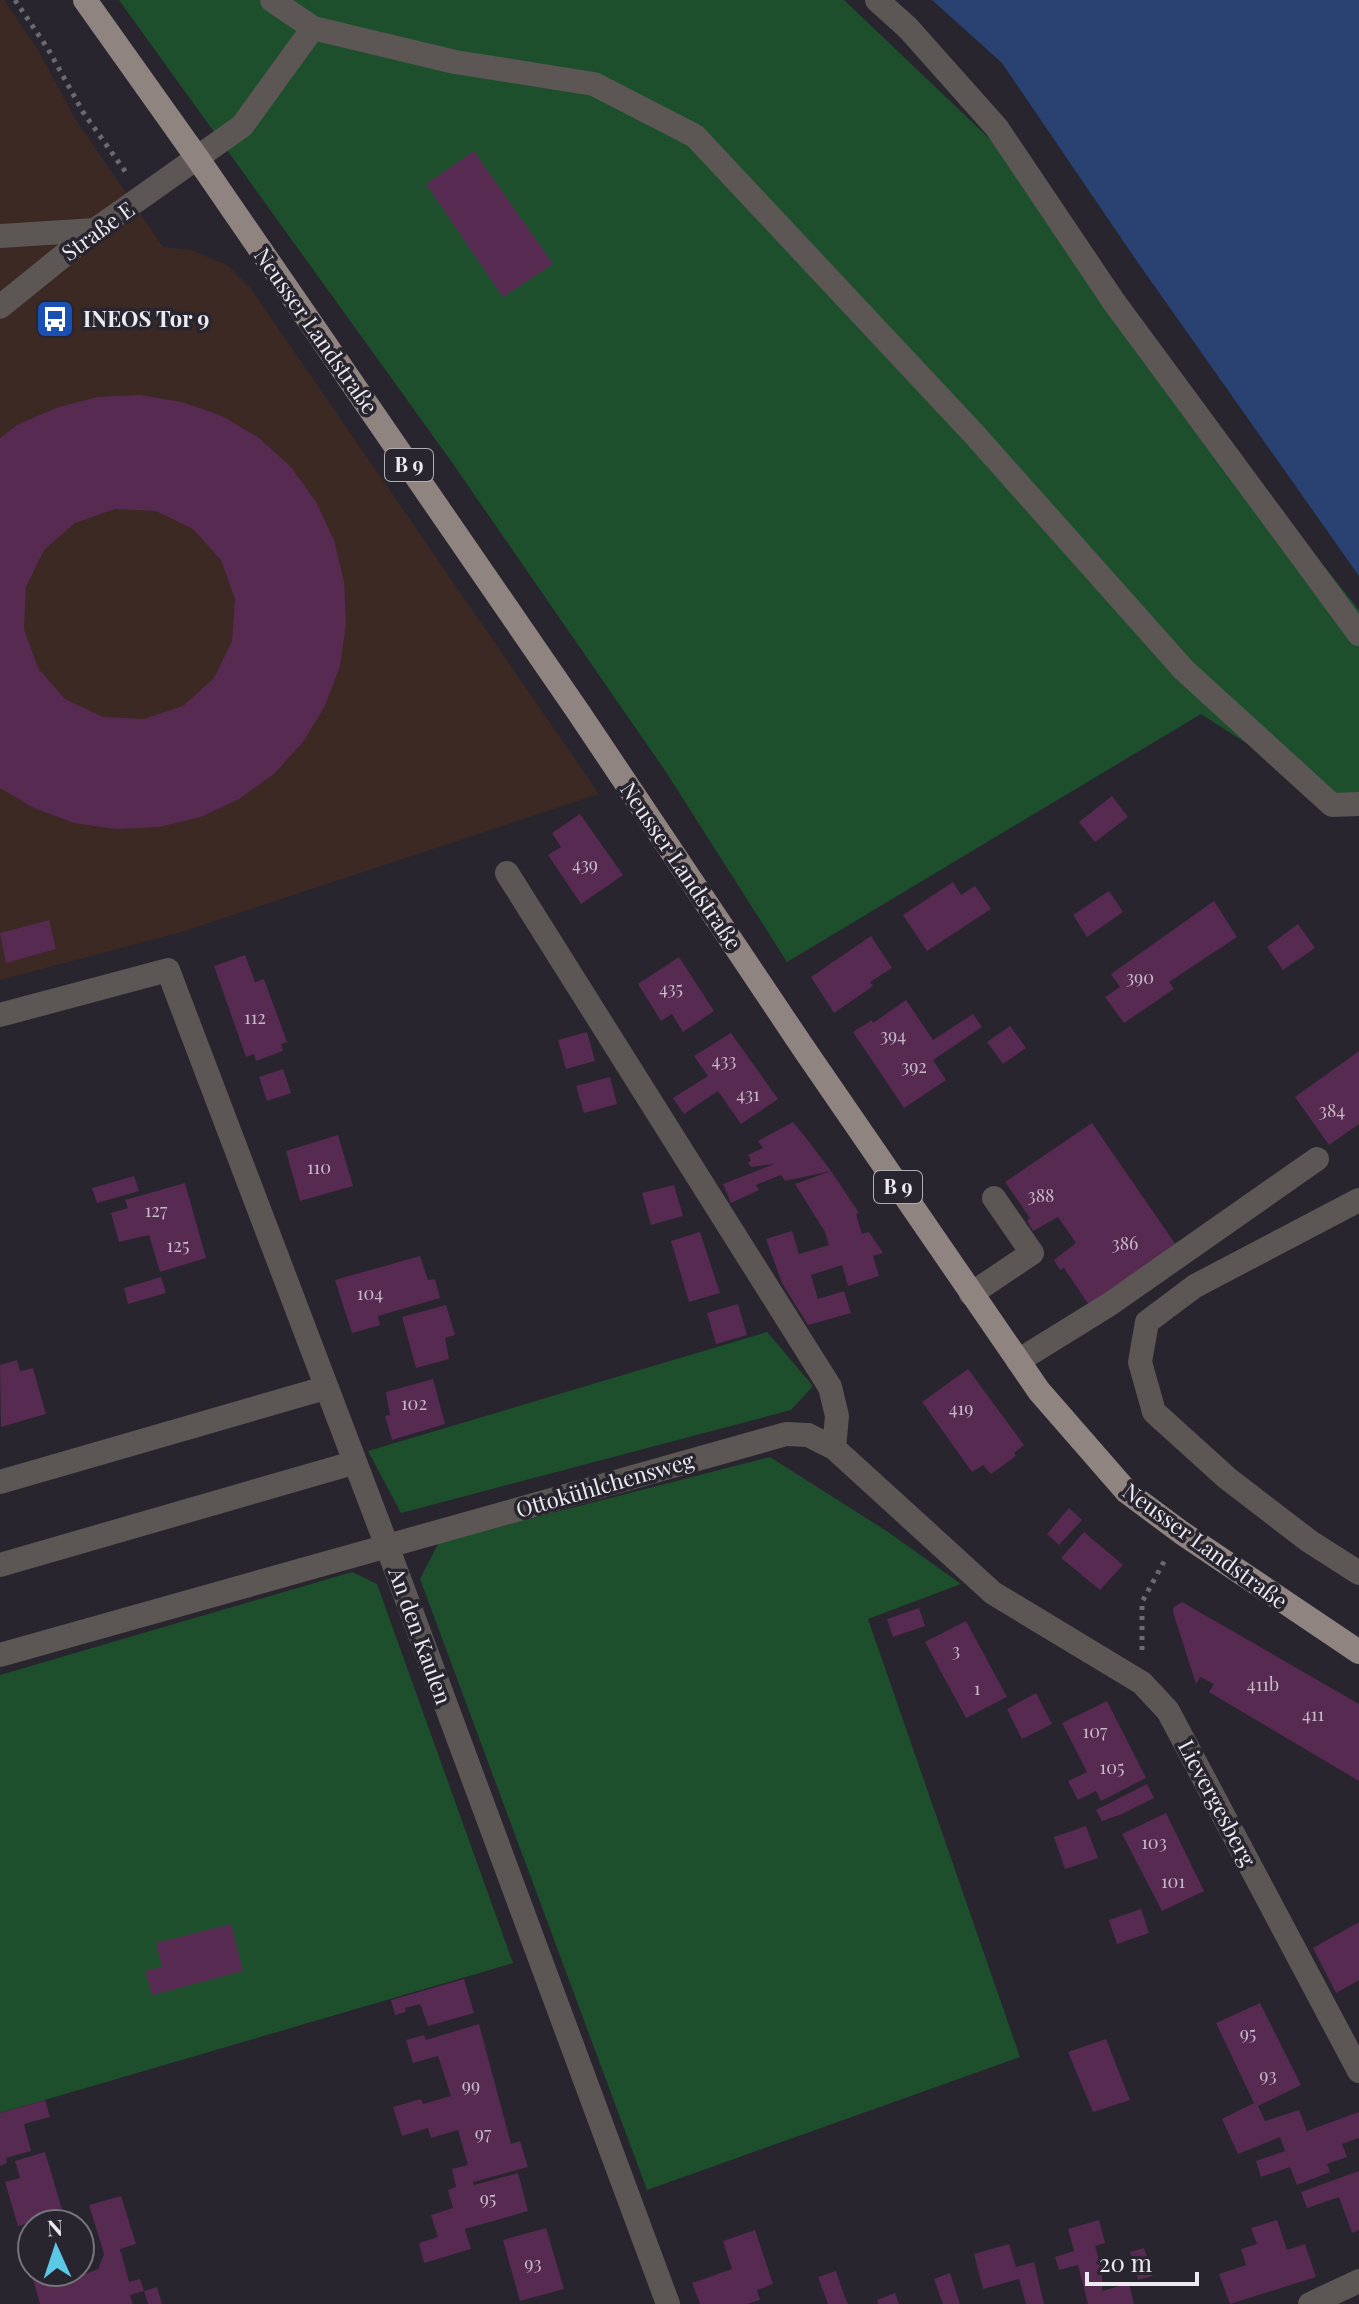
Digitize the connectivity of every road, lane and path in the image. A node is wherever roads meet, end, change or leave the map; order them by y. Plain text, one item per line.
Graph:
1 (15, 0) edge
2 (85, 0) edge
3 (272, 0) edge
4 (877, 0) edge
5 (313, 28) junction
6 (198, 159) junction
7 (144, 197) junction
8 (95, 230) junction
9 (0, 236) edge
10 (0, 307) edge
11 (1359, 634) edge
12 (1359, 804) edge
13 (507, 873) dead end
14 (0, 1015) edge
15 (1317, 1159) dead end
16 (994, 1198) dead end
17 (1359, 1200) edge
18 (971, 1294) junction
19 (1018, 1361) junction
20 (325, 1388) junction
21 (834, 1448) junction
22 (353, 1463) junction
23 (0, 1482) edge
24 (1182, 1533) junction
25 (387, 1546) junction
26 (0, 1565) edge
27 (1359, 1573) edge
28 (1359, 1652) edge
29 (0, 1655) edge
30 (1142, 1683) junction
31 (1359, 2071) edge
32 (1359, 2281) edge
33 (668, 2304) edge
34 (1310, 2304) edge

1 - 7 path
2 - 6 main road, Neusser Landstraße / B 9
3 - 5 street
4 - 11 street
5 - 6 street, Straße E
5 - 12 street
6 - 7 street, Straße E
6 - 18 main road, Neusser Landstraße / B 9
7 - 8 street, Straße E
8 - 9 street
8 - 10 street, Straße E
13 - 21 street
14 - 20 street, An den Kaulen
15 - 19 street
16 - 18 street
17 - 27 street
18 - 19 main road, Neusser Landstraße / B 9
19 - 24 main road, Neusser Landstraße / B 9
20 - 22 street, An den Kaulen
20 - 23 street
21 - 25 street, Ottokühlchensweg
21 - 30 street, Ottokühlchensweg
22 - 25 street, An den Kaulen
22 - 26 street
24 - 28 main road, Neusser Landstraße / B 9
24 - 30 path
25 - 29 street, Ottokühlchensweg
25 - 33 street, An den Kaulen
30 - 31 street, Lievergesberg
32 - 34 street

